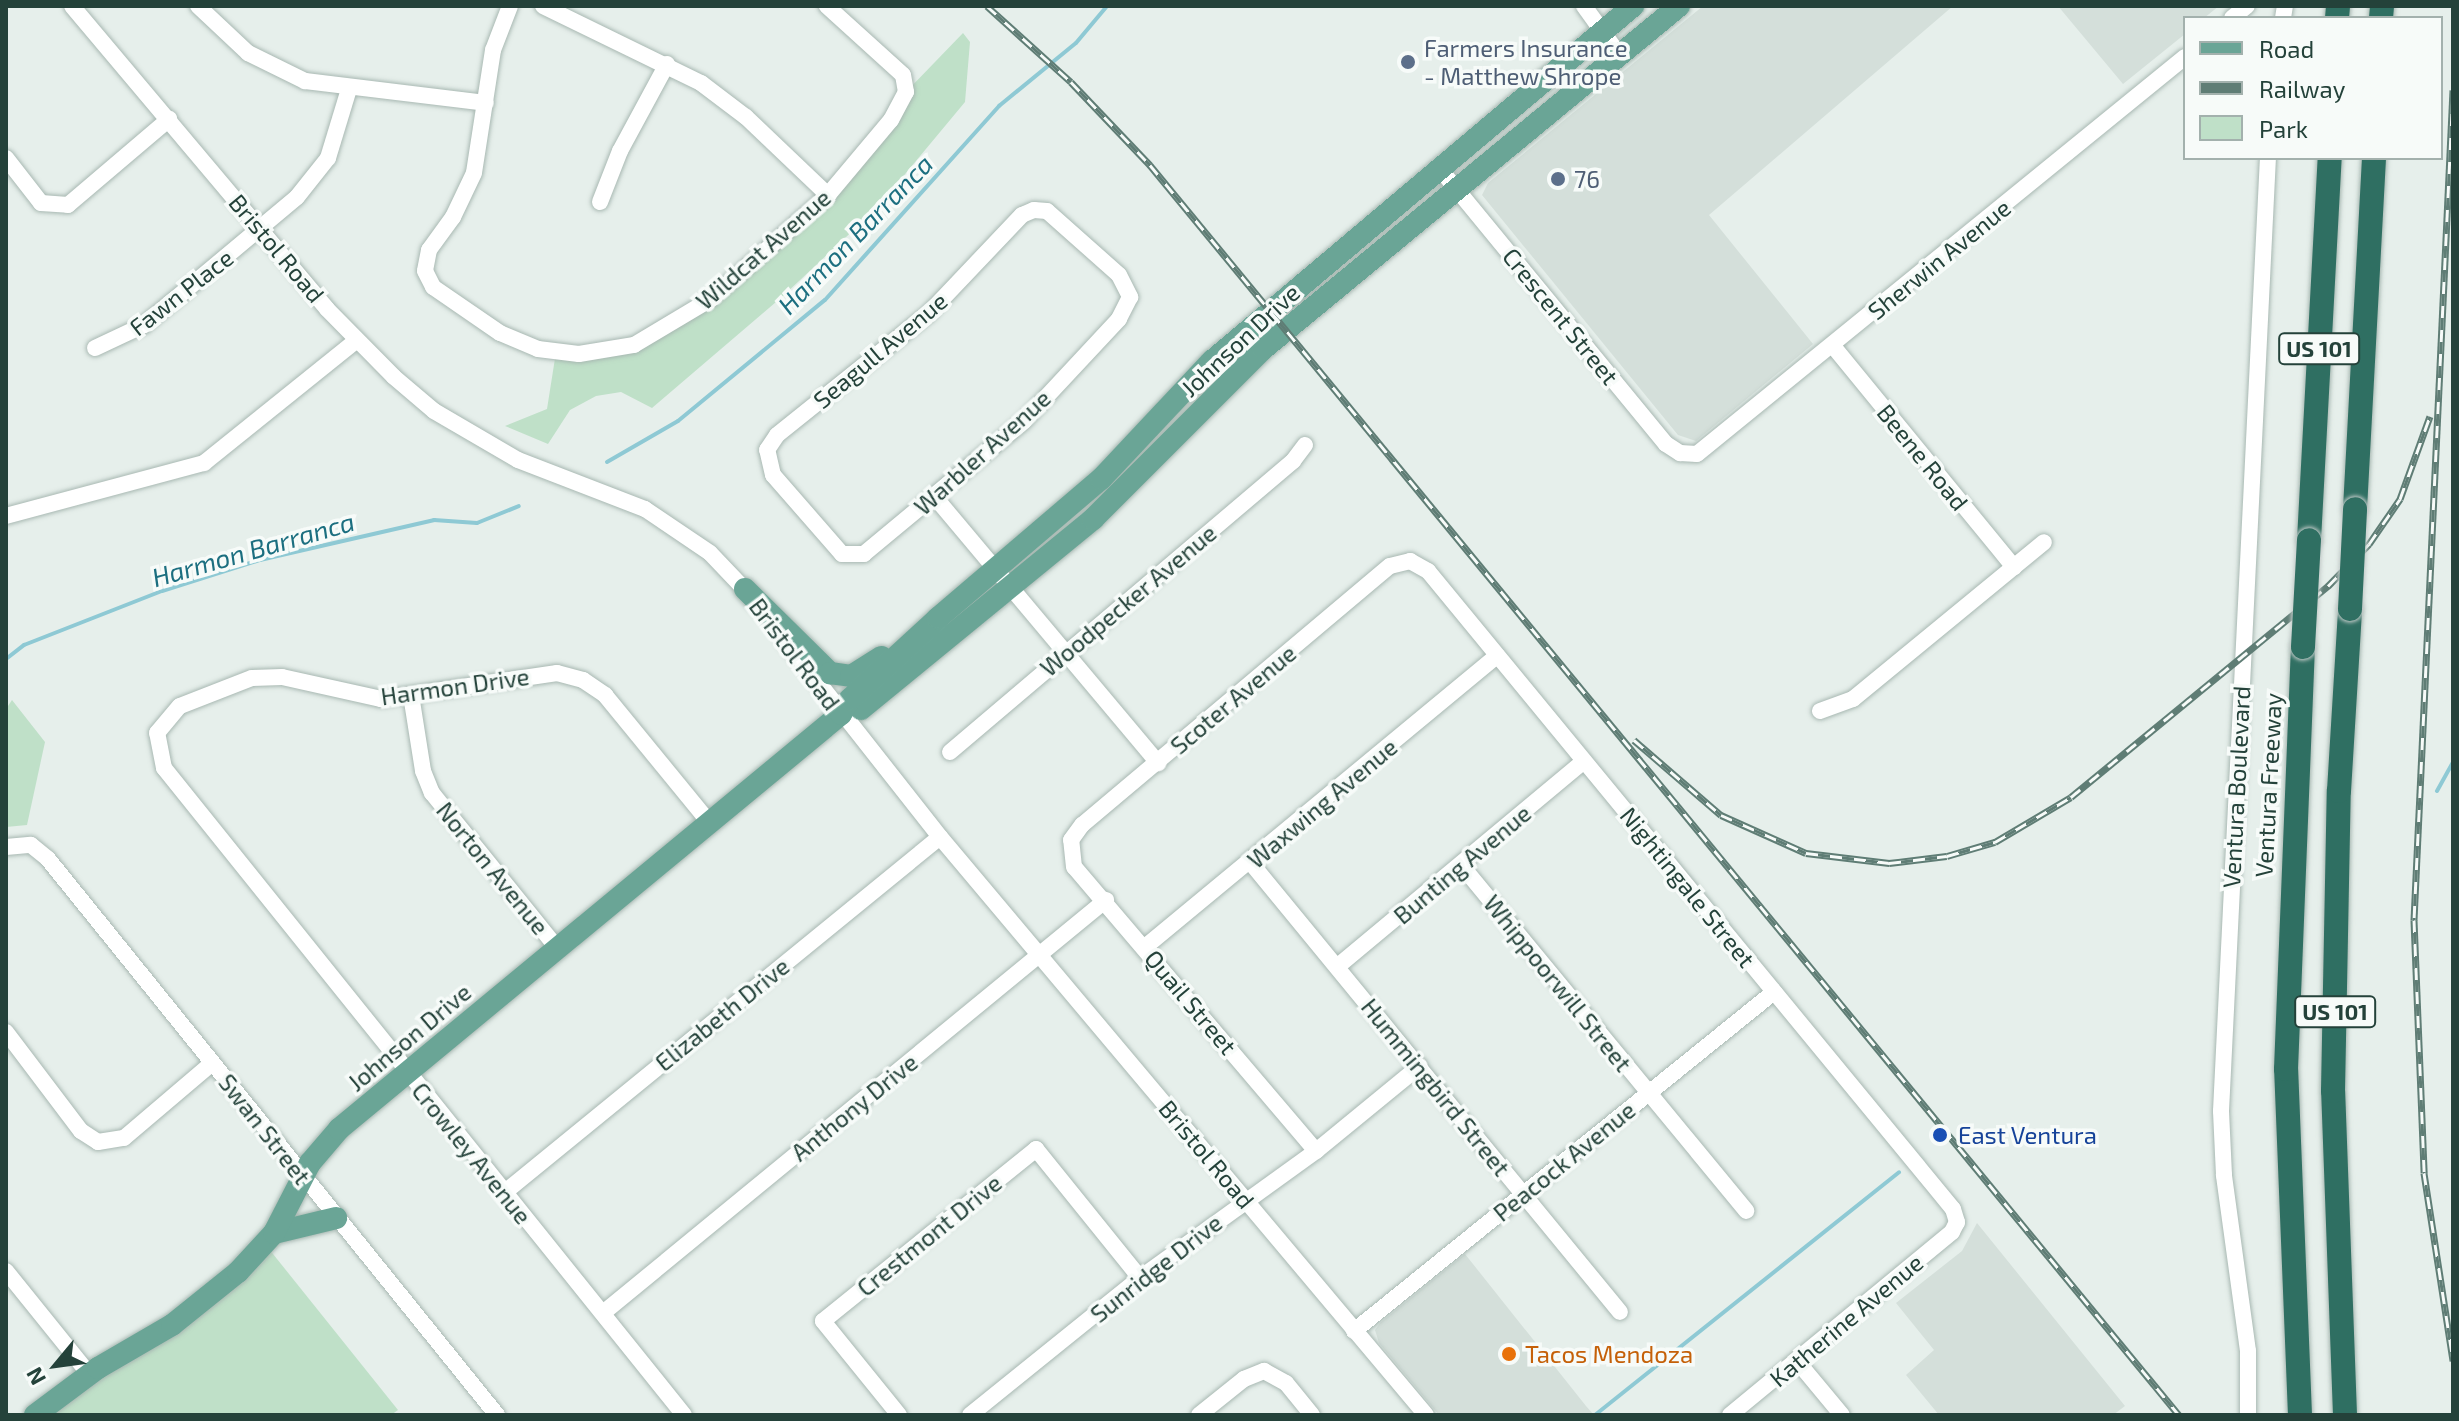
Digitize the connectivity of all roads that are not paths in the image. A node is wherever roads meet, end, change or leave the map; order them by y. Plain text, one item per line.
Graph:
1 (72, 6) edge
2 (198, 6) edge
3 (510, 6) edge
4 (543, 6) edge
5 (827, 6) edge
6 (1584, 6) edge
7 (1633, 6) edge
8 (1679, 6) edge
9 (1603, 32) junction
10 (1620, 56) junction
11 (2183, 59) edge
12 (667, 64) junction
13 (349, 89) junction
14 (486, 103) junction
15 (169, 119) junction
16 (6, 158) edge
17 (2268, 160) edge
18 (2330, 160) edge
19 (2374, 160) edge
20 (1440, 169) junction
21 (1457, 188) junction
22 (828, 195) junction
23 (600, 202) dead end
24 (262, 227) junction
25 (1130, 297) joint
26 (356, 341) junction
27 (1833, 346) junction
28 (95, 348) dead end
29 (1305, 445) dead end
30 (1688, 455) joint
31 (934, 496) junction
32 (6, 516) edge
33 (2044, 542) dead end
34 (853, 558) joint
35 (1410, 561) joint
36 (2014, 567) junction
37 (1003, 578) junction
38 (745, 589) junction
39 (938, 618) junction
40 (1065, 652) junction
41 (1497, 656) junction
42 (411, 695) junction
43 (1820, 711) dead end
44 (841, 714) junction
45 (157, 733) joint
46 (950, 752) dead end
47 (1584, 761) junction
48 (1158, 763) junction
49 (709, 822) junction
50 (940, 837) junction
51 (6, 847) edge
52 (1069, 851) joint
53 (1251, 863) junction
54 (1462, 866) junction
55 (1106, 900) junction
56 (1145, 947) junction
57 (557, 948) junction
58 (1039, 955) junction
59 (1338, 966) junction
60 (1774, 992) junction
61 (6, 1032) edge
62 (212, 1063) junction
63 (1420, 1066) junction
64 (406, 1072) junction
65 (1649, 1093) junction
66 (1316, 1151) junction
67 (303, 1178) junction
68 (505, 1192) junction
69 (1523, 1195) junction
70 (1245, 1200) junction
71 (1746, 1211) dead end
72 (336, 1218) junction
73 (1957, 1222) joint
74 (274, 1233) junction
75 (6, 1271) edge
76 (1140, 1278) junction
77 (1620, 1312) dead end
78 (603, 1313) junction
79 (1354, 1331) junction
80 (1797, 1361) junction
81 (89, 1374) junction
82 (35, 1415) edge
83 (497, 1415) edge
84 (684, 1415) edge
85 (899, 1415) edge
86 (970, 1415) edge
87 (1199, 1415) edge
88 (1312, 1415) edge
89 (1426, 1415) edge
90 (1730, 1415) edge
91 (1842, 1415) edge
92 (2248, 1415) edge
93 (2300, 1415) edge
94 (2345, 1415) edge

1 - 15 street, Bristol Road
2 - 13 street
3 - 14 street
4 - 12 street
5 - 22 street, Wildcat Avenue
6 - 9 street
7 - 9 main road, Johnson Drive
8 - 10 main road, Johnson Drive
9 - 10 street
9 - 20 main road, Johnson Drive
10 - 21 main road, Johnson Drive
11 - 27 street, Sherwin Avenue
12 - 22 street
12 - 23 street
13 - 14 street
13 - 24 street, Fawn Place
14 - 22 street, Wildcat Avenue
15 - 16 street
15 - 24 street, Bristol Road
17 - 92 street, Ventura Boulevard
18 - 93 highway, Ventura Freeway / US 101, bridge
19 - 94 highway, US 101, bridge
20 - 21 street, Crescent Street
20 - 37 main road, Johnson Drive
21 - 30 street, Crescent Street
21 - 37 main road, Johnson Drive
24 - 26 street, Bristol Road
24 - 28 street, Fawn Place
25 - 31 street, Warbler Avenue
25 - 34 street, Seagull Avenue
26 - 32 street
26 - 38 street, Bristol Road
27 - 30 street, Sherwin Avenue
27 - 36 street, Beene Road
29 - 40 street, Woodpecker Avenue
31 - 34 street, Warbler Avenue
31 - 37 street
33 - 36 street
35 - 41 street, Nightingale Street
35 - 48 street, Scoter Avenue
36 - 43 street
37 - 39 main road, Johnson Drive
37 - 40 street
37 - 44 main road, Johnson Drive
38 - 39 main road
38 - 44 street, Bristol Road
39 - 44 main road, Johnson Drive
40 - 46 street, Woodpecker Avenue
40 - 48 street
41 - 47 street, Nightingale Street
41 - 53 street, Waxwing Avenue
42 - 45 street, Harmon Drive
42 - 49 street, Harmon Drive
42 - 57 street, Norton Avenue
44 - 49 main road, Johnson Drive
44 - 50 street, Bristol Road
45 - 64 street, Crowley Avenue
47 - 54 street, Bunting Avenue
47 - 60 street, Nightingale Street
48 - 52 street, Scoter Avenue
49 - 57 main road, Johnson Drive
50 - 58 street, Bristol Road
50 - 68 street, Elizabeth Drive
51 - 62 street, Swan Street
52 - 55 street, Quail Street
53 - 56 street, Waxwing Avenue
53 - 59 street, Hummingbird Street
54 - 59 street, Bunting Avenue
54 - 65 street, Whippoorwill Street
55 - 56 street, Quail Street
55 - 58 street, Anthony Drive
56 - 66 street, Quail Street
57 - 64 main road, Johnson Drive
58 - 70 street, Bristol Road
58 - 78 street, Anthony Drive
59 - 63 street, Hummingbird Street
60 - 65 street, Peacock Avenue
60 - 73 street, Nightingale Street
61 - 62 street
62 - 67 street, Swan Street
63 - 66 street, Sunridge Drive
63 - 69 street, Hummingbird Street
64 - 67 main road, Johnson Drive
64 - 68 street, Crowley Avenue
65 - 69 street, Peacock Avenue
65 - 71 street, Whippoorwill Street
66 - 70 street, Sunridge Drive
67 - 72 street, Swan Street
67 - 74 main road, Johnson Drive
68 - 78 street, Crowley Avenue
69 - 77 street, Hummingbird Street
69 - 79 street, Peacock Avenue
70 - 76 street, Sunridge Drive
70 - 79 street, Bristol Road
72 - 74 main road
72 - 83 street, Swan Street
73 - 80 street, Katherine Avenue
74 - 81 main road, Johnson Drive
75 - 81 street
76 - 85 street, Crestmont Drive
76 - 86 street, Sunridge Drive
78 - 84 street, Crowley Avenue
79 - 89 street, Bristol Road
80 - 90 street, Katherine Avenue
80 - 91 street
81 - 82 main road, Johnson Drive
87 - 88 street

